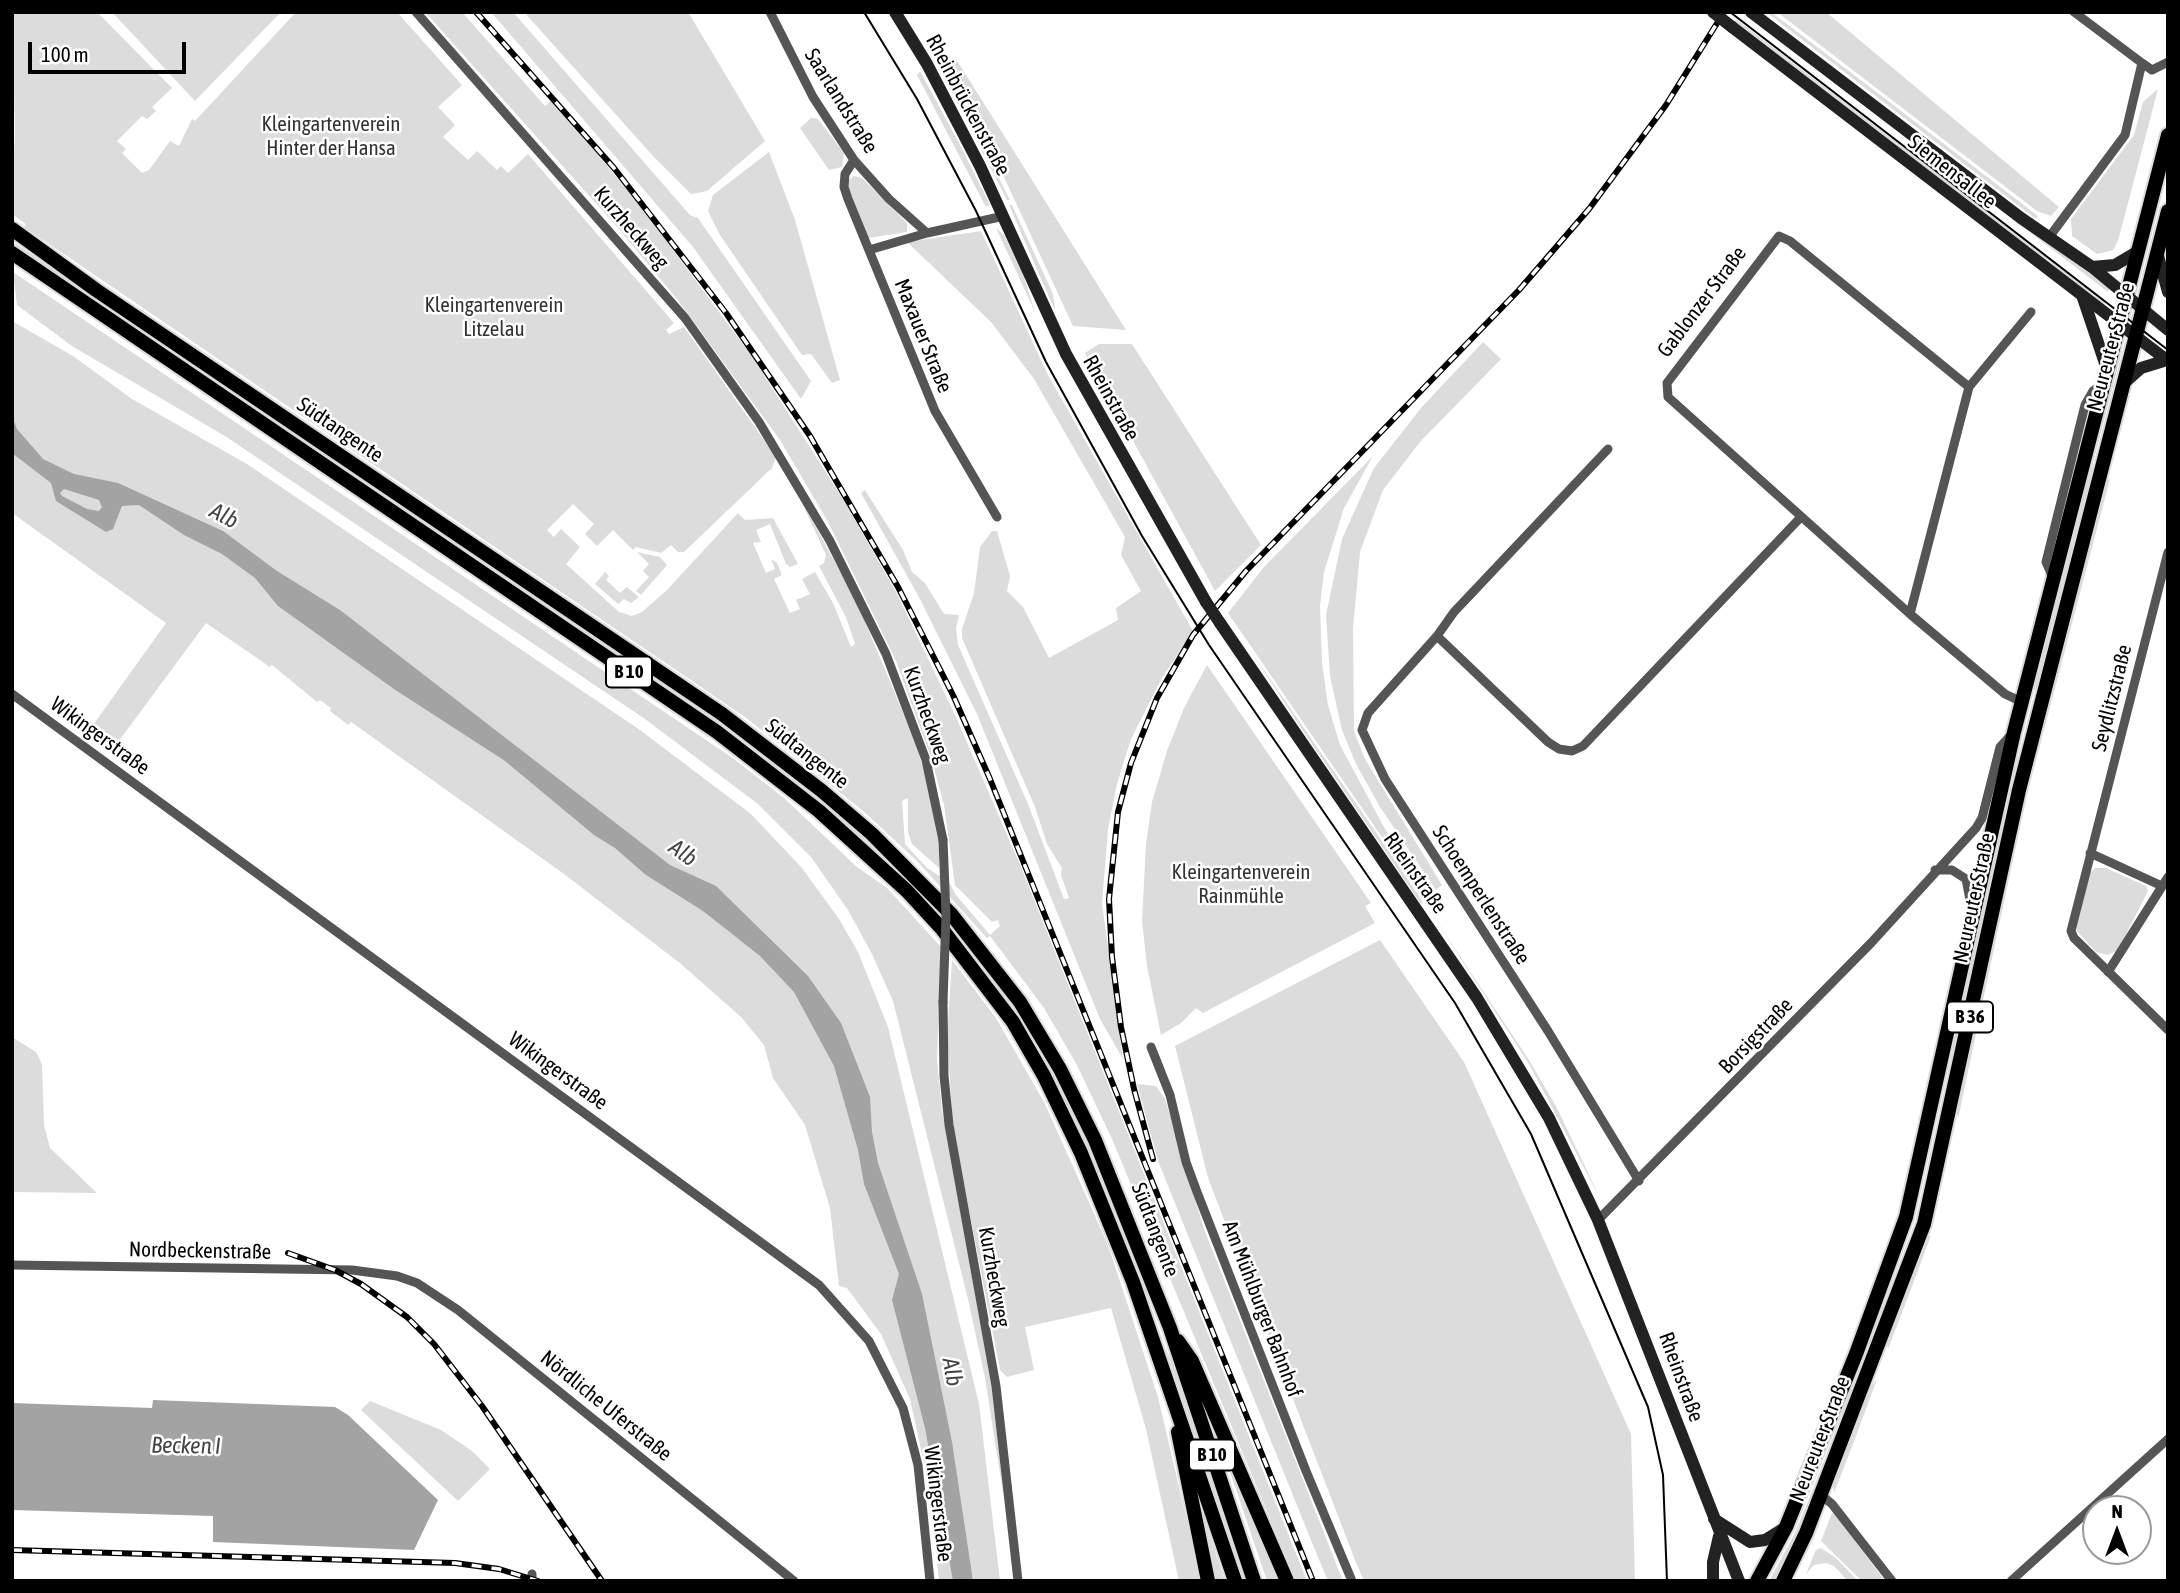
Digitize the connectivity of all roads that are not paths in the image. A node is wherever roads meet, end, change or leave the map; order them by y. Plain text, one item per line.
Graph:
1 (416, 12) edge
2 (770, 12) edge
3 (895, 12) edge
4 (1713, 12) edge
5 (1751, 12) edge
6 (2074, 12) edge
7 (2142, 63) junction
8 (2167, 67) edge
9 (2168, 135) edge
10 (855, 160) junction
11 (2168, 211) edge
12 (1004, 216) junction
13 (13, 230) edge
14 (927, 233) junction
15 (2050, 236) junction
16 (869, 250) junction
17 (2157, 251) junction
18 (2137, 252) junction
19 (14, 254) edge
20 (2092, 267) junction
21 (2168, 292) edge
22 (2082, 295) junction
23 (2126, 295) junction
24 (2142, 309) junction
25 (2032, 312) dead end
26 (2119, 323) junction
27 (2168, 330) edge
28 (2135, 336) junction
29 (2167, 360) edge
30 (2105, 376) junction
31 (2123, 384) junction
32 (1969, 387) junction
33 (1608, 449) dead end
34 (997, 517) dead end
35 (1801, 517) junction
36 (2168, 552) edge
37 (1910, 614) junction
38 (1437, 636) junction
39 (12, 694) edge
40 (2022, 702) junction
41 (2040, 707) junction
42 (2014, 732) junction
43 (2090, 853) junction
44 (1935, 870) junction
45 (2168, 877) edge
46 (2162, 886) junction
47 (1972, 912) junction
48 (2108, 972) junction
49 (2168, 1030) edge
50 (1151, 1047) dead end
51 (1639, 1181) junction
52 (1598, 1220) junction
53 (12, 1265) edge
54 (386, 1274) joint
55 (1170, 1328) junction
56 (1170, 1385) junction
57 (2168, 1439) edge
58 (1821, 1494) junction
59 (1712, 1518) junction
60 (1786, 1527) junction
61 (1719, 1536) junction
62 (794, 1581) edge
63 (930, 1581) edge
64 (1018, 1581) edge
65 (1208, 1581) edge
66 (1236, 1581) edge
67 (1254, 1581) edge
68 (1287, 1581) edge
69 (1352, 1581) edge
70 (1713, 1581) edge
71 (1739, 1581) edge
72 (1757, 1581) edge
73 (1783, 1581) edge
74 (1892, 1581) edge
75 (2011, 1581) edge

1 - 64 street, Kurzheckweg, bridge
2 - 10 street, Saarlandstraße
3 - 12 main road, Rheinbrückenstraße
4 - 22 main road, Siemensallee, bridge
5 - 15 main road, Siemensallee
6 - 7 street
7 - 8 street
7 - 15 street
9 - 18 main road, Neureuter Straße
10 - 14 street, Saarlandstraße
10 - 16 street, Maxauer Straße
11 - 17 main road, Neureuter Straße / B 36
12 - 14 street
12 - 52 main road, Rheinstraße, bridge
13 - 55 main road, Südtangente / B 10
14 - 16 street
15 - 20 main road, Siemensallee
16 - 34 street, Maxauer Straße
17 - 21 main road
17 - 24 main road, Neureuter Straße / B 36
18 - 20 main road
18 - 23 main road, Neureuter Straße
19 - 56 main road, Südtangente / B 10
20 - 23 main road, Siemensallee
22 - 26 main road, Siemensallee
22 - 30 main road
23 - 24 main road, Siemensallee
23 - 26 main road, Neureuter Straße
24 - 27 main road, Siemensallee
24 - 28 main road, Neureuter Straße / B 36
25 - 32 street
26 - 28 main road, Siemensallee
26 - 30 main road, Neureuter Straße
28 - 29 main road, Siemensallee
28 - 31 main road, Neureuter Straße / B 36
29 - 31 main road
30 - 40 main road, Neureuter Straße
31 - 41 main road, Neureuter Straße / B 36
32 - 35 street, Gablonzer Straße
32 - 37 street
33 - 38 street, Schoemperlenstraße
35 - 37 street, Gablonzer Straße
35 - 38 street
36 - 43 street, Seydlitzstraße
37 - 40 street, Gablonzer Straße
38 - 51 street, Schoemperlenstraße
39 - 63 street, Wikingerstraße
40 - 41 main road, Gablonzer Straße
40 - 42 main road, Neureuter Straße
41 - 58 main road, Neureuter Straße / B 36
42 - 44 street, Borsigstraße
42 - 47 main road, Neureuter Straße
43 - 46 street
43 - 48 street, Seydlitzstraße
44 - 47 street
44 - 51 street, Borsigstraße
45 - 46 street
46 - 48 street
47 - 60 main road, Neureuter Straße
48 - 49 street
50 - 69 street, Am Mühlburger Bahnhof
51 - 52 street, Borsigstraße
52 - 59 main road, Rheinstraße
53 - 54 street, Nordbeckenstraße
54 - 62 street, Nördliche Uferstraße
55 - 67 main road, Südtangente / B 10
55 - 68 main road
56 - 65 main road
56 - 66 main road, Südtangente / B 10
57 - 75 street
58 - 73 main road, Neureuter Straße / B 36
58 - 74 street
59 - 60 main road
59 - 61 main road, Rheinstraße
60 - 72 main road, Neureuter Straße
61 - 70 main road
61 - 71 main road, Rheinstraße

